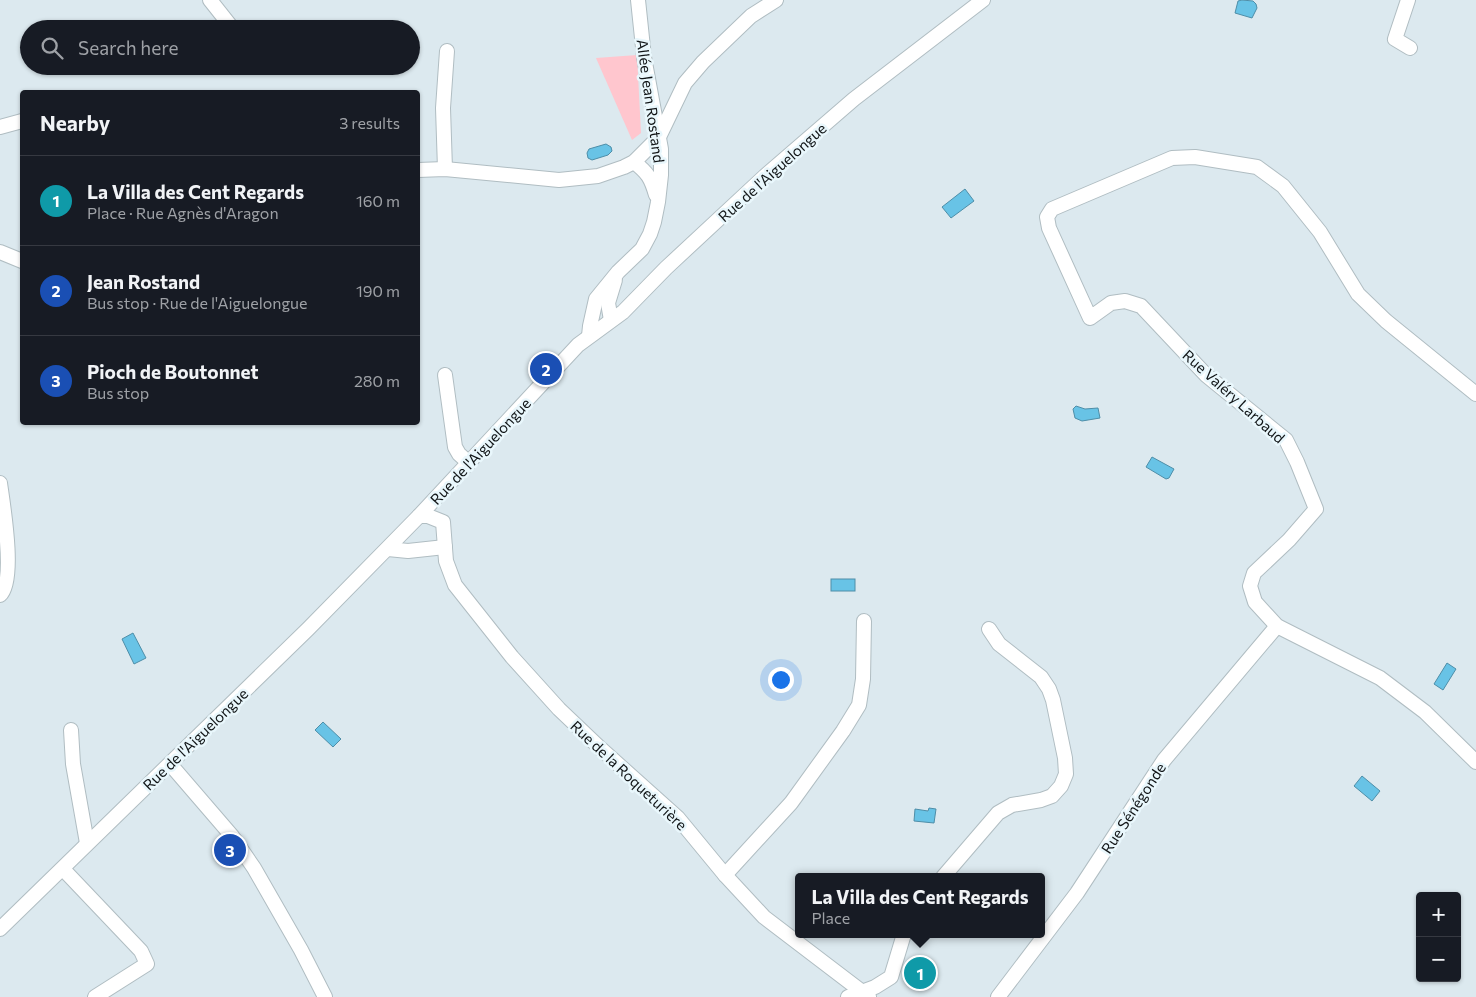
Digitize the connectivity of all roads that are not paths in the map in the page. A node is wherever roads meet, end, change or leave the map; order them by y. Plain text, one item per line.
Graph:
1 (210, 0) edge
2 (638, 0) edge
3 (776, 0) edge
4 (983, 0) edge
5 (1408, 0) edge
6 (226, 20) edge
7 (1410, 48) dead end
8 (447, 51) dead end
9 (20, 122) edge
10 (0, 127) edge
11 (659, 137) junction
12 (634, 162) junction
13 (445, 169) junction
14 (420, 170) edge
15 (658, 202) junction
16 (0, 252) edge
17 (20, 260) edge
18 (618, 272) junction
19 (611, 320) junction
20 (589, 336) junction
21 (445, 375) dead end
22 (1476, 394) edge
23 (469, 463) junction
24 (0, 483) edge
25 (440, 494) junction
26 (414, 521) junction
27 (443, 522) junction
28 (445, 547) junction
29 (388, 549) junction
30 (418, 550) junction
31 (0, 595) edge
32 (864, 621) dead end
33 (1276, 626) junction
34 (989, 629) dead end
35 (71, 730) dead end
36 (1476, 762) edge
37 (170, 764) junction
38 (87, 843) junction
39 (63, 869) junction
40 (946, 873) edge
41 (725, 875) junction
42 (0, 929) edge
43 (1045, 936) edge
44 (903, 938) edge
45 (1043, 938) edge
46 (865, 994) edge
47 (95, 997) edge
48 (325, 997) edge
49 (848, 997) edge
50 (998, 997) edge

1 - 6 street
2 - 11 street, Allée Jean Rostand
3 - 11 street
4 - 19 street, Rue de l'Aiguelongue
5 - 7 street
8 - 13 street
9 - 10 street
11 - 12 street
11 - 15 street, Allée Jean Rostand
12 - 13 street
12 - 15 street, Allée Jean Rostand
13 - 14 street
15 - 18 street, Allée Jean Rostand
16 - 17 street
18 - 19 street, Allée Jean Rostand
18 - 20 street, Allée Jean Rostand
19 - 20 street, Rue de l'Aiguelongue
20 - 23 street, Rue de l'Aiguelongue
21 - 23 street
22 - 33 street, Rue Valéry Larbaud
23 - 25 street, Rue de l'Aiguelongue
24 - 31 street
25 - 26 street, Rue de l'Aiguelongue
25 - 27 street, Rue de la Roqueturière
26 - 27 street
26 - 29 street, Rue de l'Aiguelongue
26 - 30 street
27 - 28 street, Rue de la Roqueturière
28 - 30 street
28 - 41 street, Rue de la Roqueturière
29 - 30 street
29 - 37 street, Rue de l'Aiguelongue
32 - 41 street
33 - 36 street, Rue Valéry Larbaud
33 - 43 street, Rue Sénégonde
34 - 40 street
35 - 38 street
37 - 38 street, Rue de l'Aiguelongue
37 - 48 street
38 - 39 street, Rue de l'Aiguelongue
39 - 42 street, Rue de l'Aiguelongue
39 - 47 street
41 - 46 street, Rue de la Roqueturière
44 - 46 street
45 - 50 street, Rue Sénégonde
46 - 49 street

